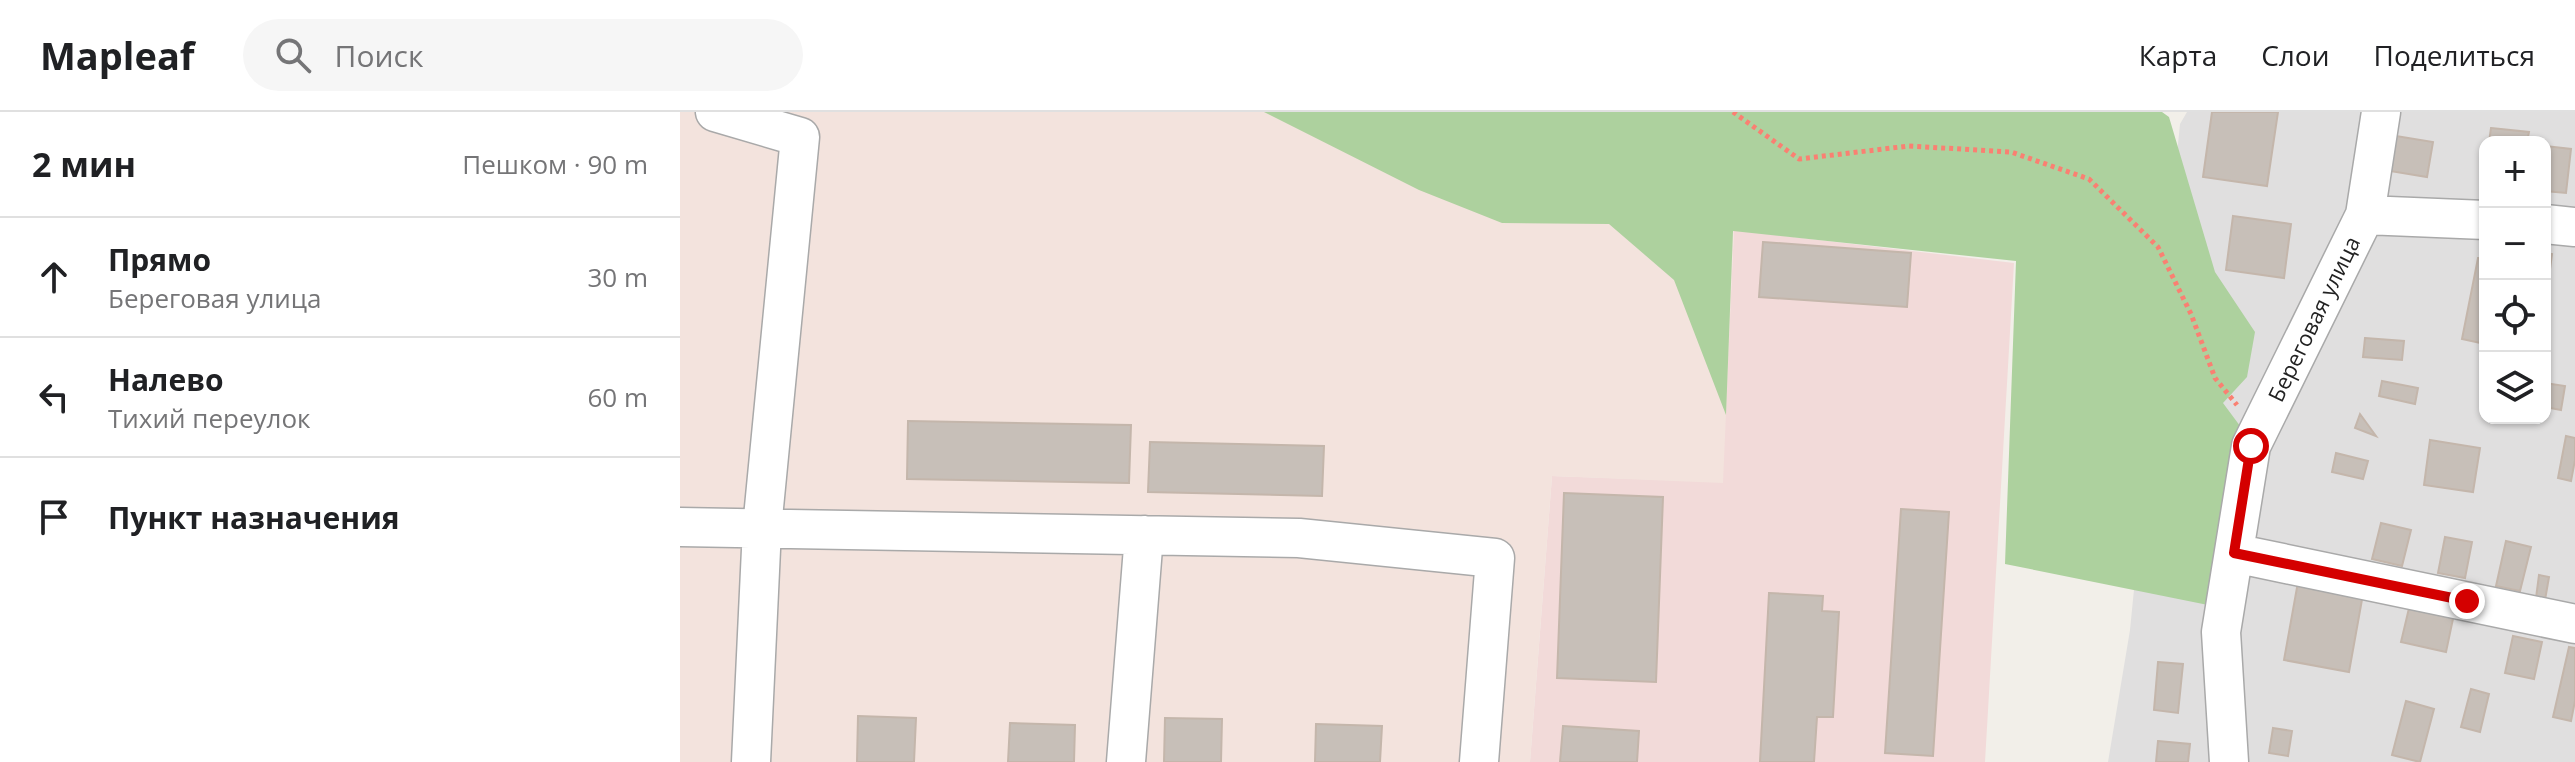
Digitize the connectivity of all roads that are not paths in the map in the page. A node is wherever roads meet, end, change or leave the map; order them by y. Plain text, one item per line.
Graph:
1 (715, 112) edge
2 (2381, 112) edge
3 (2365, 215) junction
4 (2479, 220) edge
5 (2551, 225) edge
6 (2575, 227) edge
7 (680, 527) edge
8 (762, 528) junction
9 (1144, 535) junction
10 (2234, 553) junction
11 (2575, 624) edge
12 (751, 762) edge
13 (1126, 762) edge
14 (1479, 762) edge
15 (2229, 762) edge

1 - 8 street
2 - 3 street, Береговая улица
3 - 4 street
3 - 10 street, Береговая улица
5 - 6 street
7 - 8 street
8 - 9 street
8 - 12 street
9 - 13 street
9 - 14 street
10 - 11 street
10 - 15 street, Береговая улица

